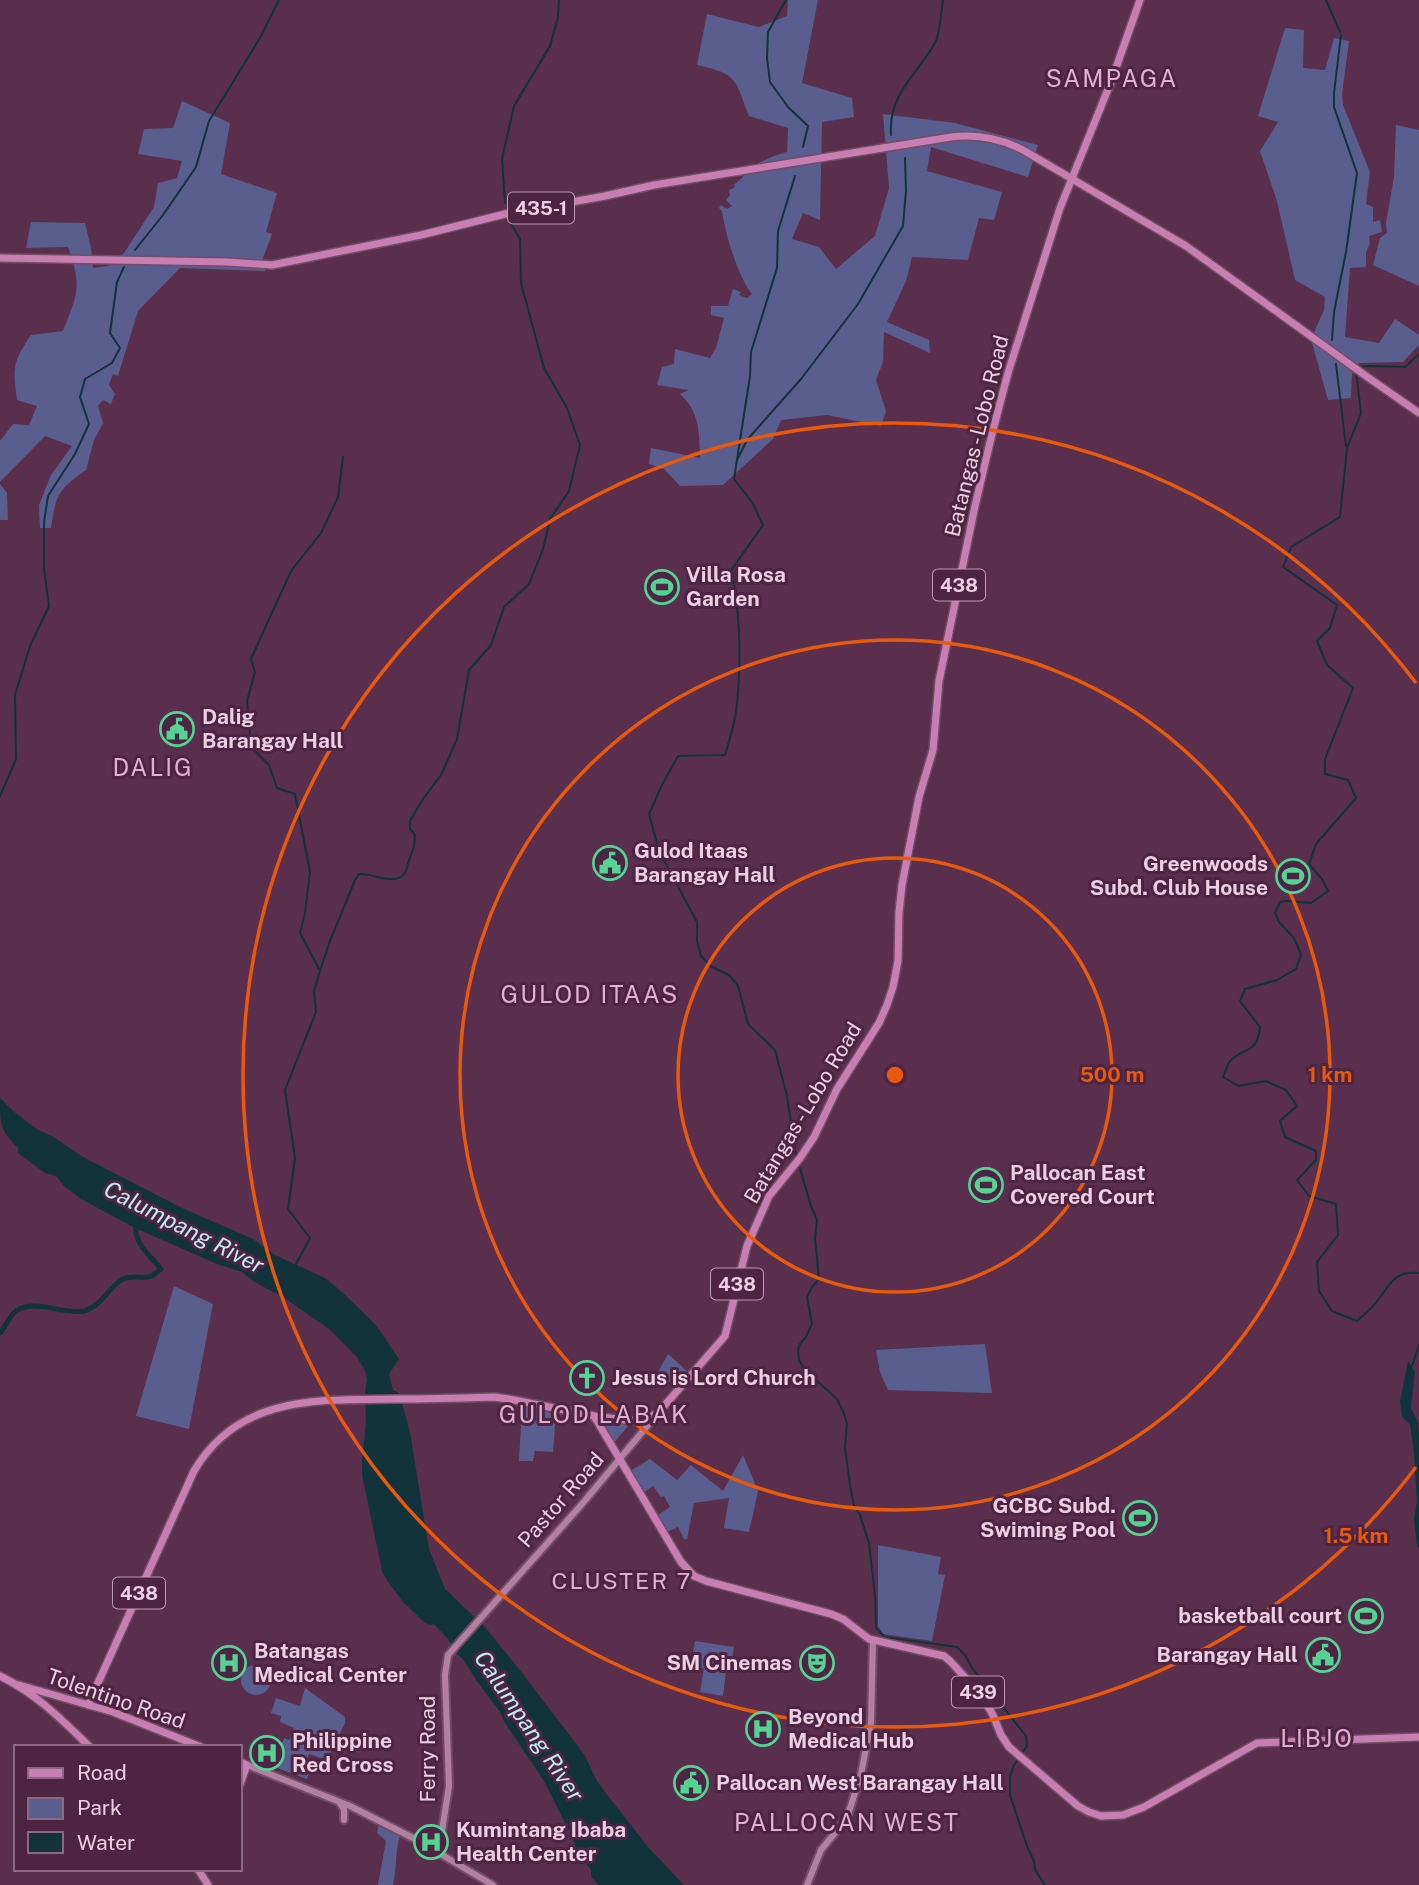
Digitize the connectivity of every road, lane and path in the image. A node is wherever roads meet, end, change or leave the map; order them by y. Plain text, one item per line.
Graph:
1 (1140, 0) edge
2 (1072, 179) junction
3 (0, 258) edge
4 (1419, 412) edge
5 (658, 1413) junction
6 (594, 1416) junction
7 (620, 1461) junction
8 (873, 1640) junction
9 (450, 1656) joint
10 (0, 1676) edge
11 (36, 1693) junction
12 (88, 1705) junction
13 (1419, 1737) edge
14 (88, 1745) edge
15 (196, 1745) edge
16 (244, 1764) edge
17 (337, 1801) junction
18 (344, 1820) dead end
19 (438, 1852) junction
20 (493, 1885) edge
21 (807, 1885) edge

1 - 2 main road, Batangas - Lobo Road / 438
2 - 3 main road, 435-1
2 - 4 main road
2 - 5 main road, Batangas - Lobo Road / 438
5 - 6 main road, 438
5 - 7 main road, Pastor Road
6 - 7 main road, 439
6 - 12 main road, 438
7 - 8 main road, 439
7 - 9 main road, Pastor Road
8 - 13 main road, 439
8 - 21 main road
9 - 19 main road, Ferry Road
10 - 11 main road, Tolentino Road
11 - 12 main road, Tolentino Road
11 - 14 main road
12 - 15 main road, Tolentino Road
16 - 17 main road
17 - 18 main road
17 - 19 main road
19 - 20 main road

